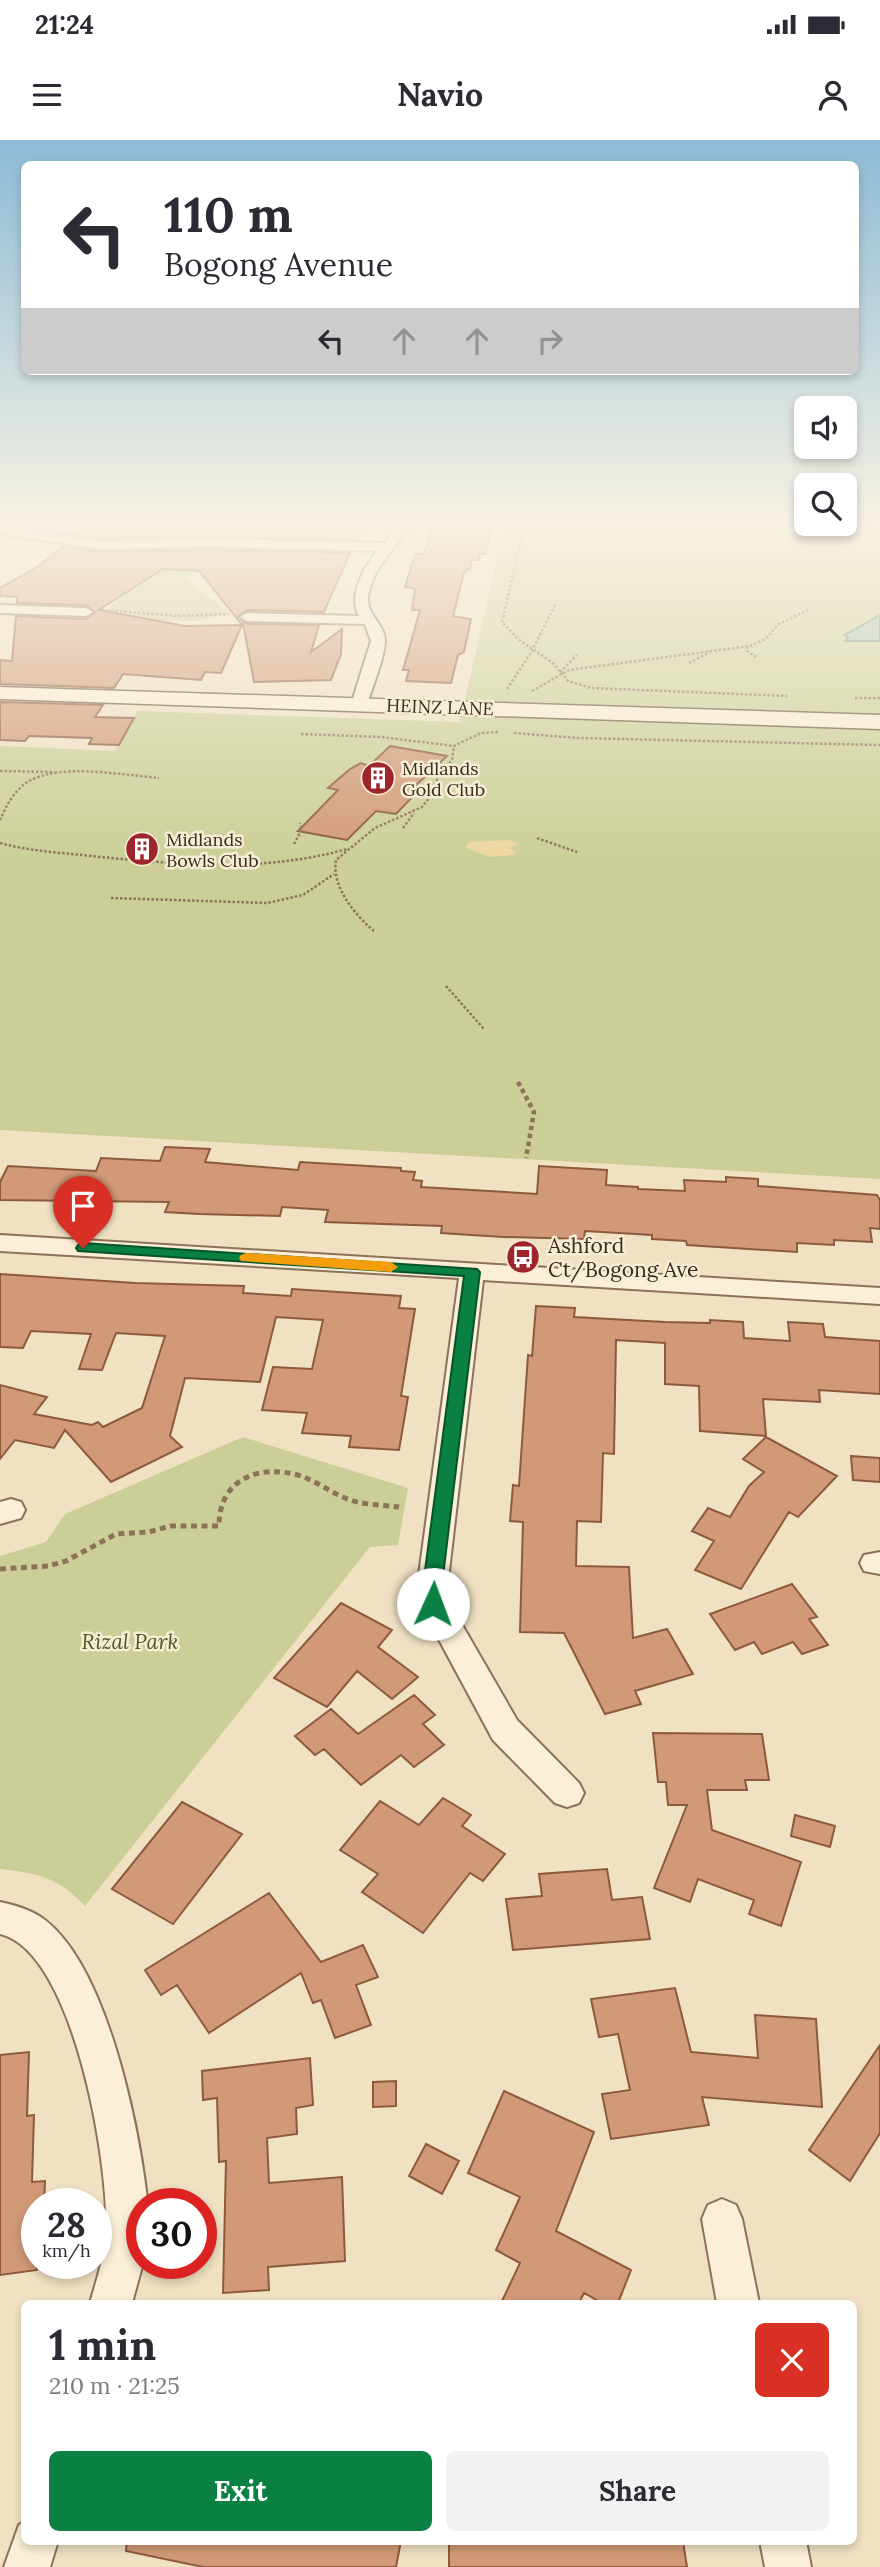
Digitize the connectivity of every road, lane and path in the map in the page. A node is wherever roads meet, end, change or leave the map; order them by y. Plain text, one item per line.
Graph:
1 (377, 636) edge
2 (514, 636) edge
3 (538, 636) edge
4 (768, 636) edge
5 (747, 646) junction
6 (532, 648) junction
7 (713, 651) junction
8 (577, 655) dead end
9 (758, 658) dead end
10 (689, 663) dead end
11 (560, 672) junction
12 (0, 693) edge
13 (790, 696) dead end
14 (844, 698) dead end
15 (880, 698) edge
16 (359, 705) junction
17 (514, 716) junction
18 (880, 722) edge
19 (505, 731) dead end
20 (301, 734) dead end
21 (880, 745) edge
22 (454, 746) junction
23 (0, 771) edge
24 (66, 773) junction
25 (159, 778) dead end
26 (416, 811) junction
27 (0, 820) edge
28 (300, 823) dead end
29 (403, 828) dead end
30 (537, 838) dead end
31 (0, 844) edge
32 (294, 844) dead end
33 (347, 849) junction
34 (577, 852) dead end
35 (334, 874) junction
36 (111, 898) dead end
37 (374, 931) dead end
38 (446, 986) dead end
39 (484, 1029) dead end
40 (518, 1082) dead end
41 (526, 1158) dead end
42 (0, 1243) edge
43 (472, 1272) junction
44 (880, 1296) edge
45 (399, 1507) dead end
46 (0, 1569) edge
47 (567, 1793) dead end
48 (0, 1918) edge
49 (722, 2219) dead end
50 (112, 2300) edge
51 (737, 2300) edge
52 (34, 2545) edge
53 (784, 2545) edge
54 (27, 2567) edge
55 (788, 2567) edge

1 - 16 street
2 - 6 path
3 - 6 path
4 - 5 path
5 - 7 path
5 - 9 path
6 - 11 path
6 - 17 path
7 - 10 path
7 - 11 path
8 - 11 path
11 - 13 path
11 - 17 path
12 - 16 street, HEINZ LANE
14 - 15 path
16 - 17 street, HEINZ LANE
17 - 18 street, HEINZ LANE
17 - 21 path
19 - 22 path
20 - 22 path
22 - 26 path
23 - 24 path
24 - 25 path
24 - 27 path
26 - 29 path
26 - 33 path
28 - 32 path
30 - 34 path
31 - 33 path
33 - 35 path
35 - 36 path
35 - 37 path
38 - 39 path
40 - 41 path
42 - 43 street
43 - 44 street
43 - 47 street
45 - 46 path
48 - 50 street
49 - 51 street
52 - 54 street
53 - 55 street

